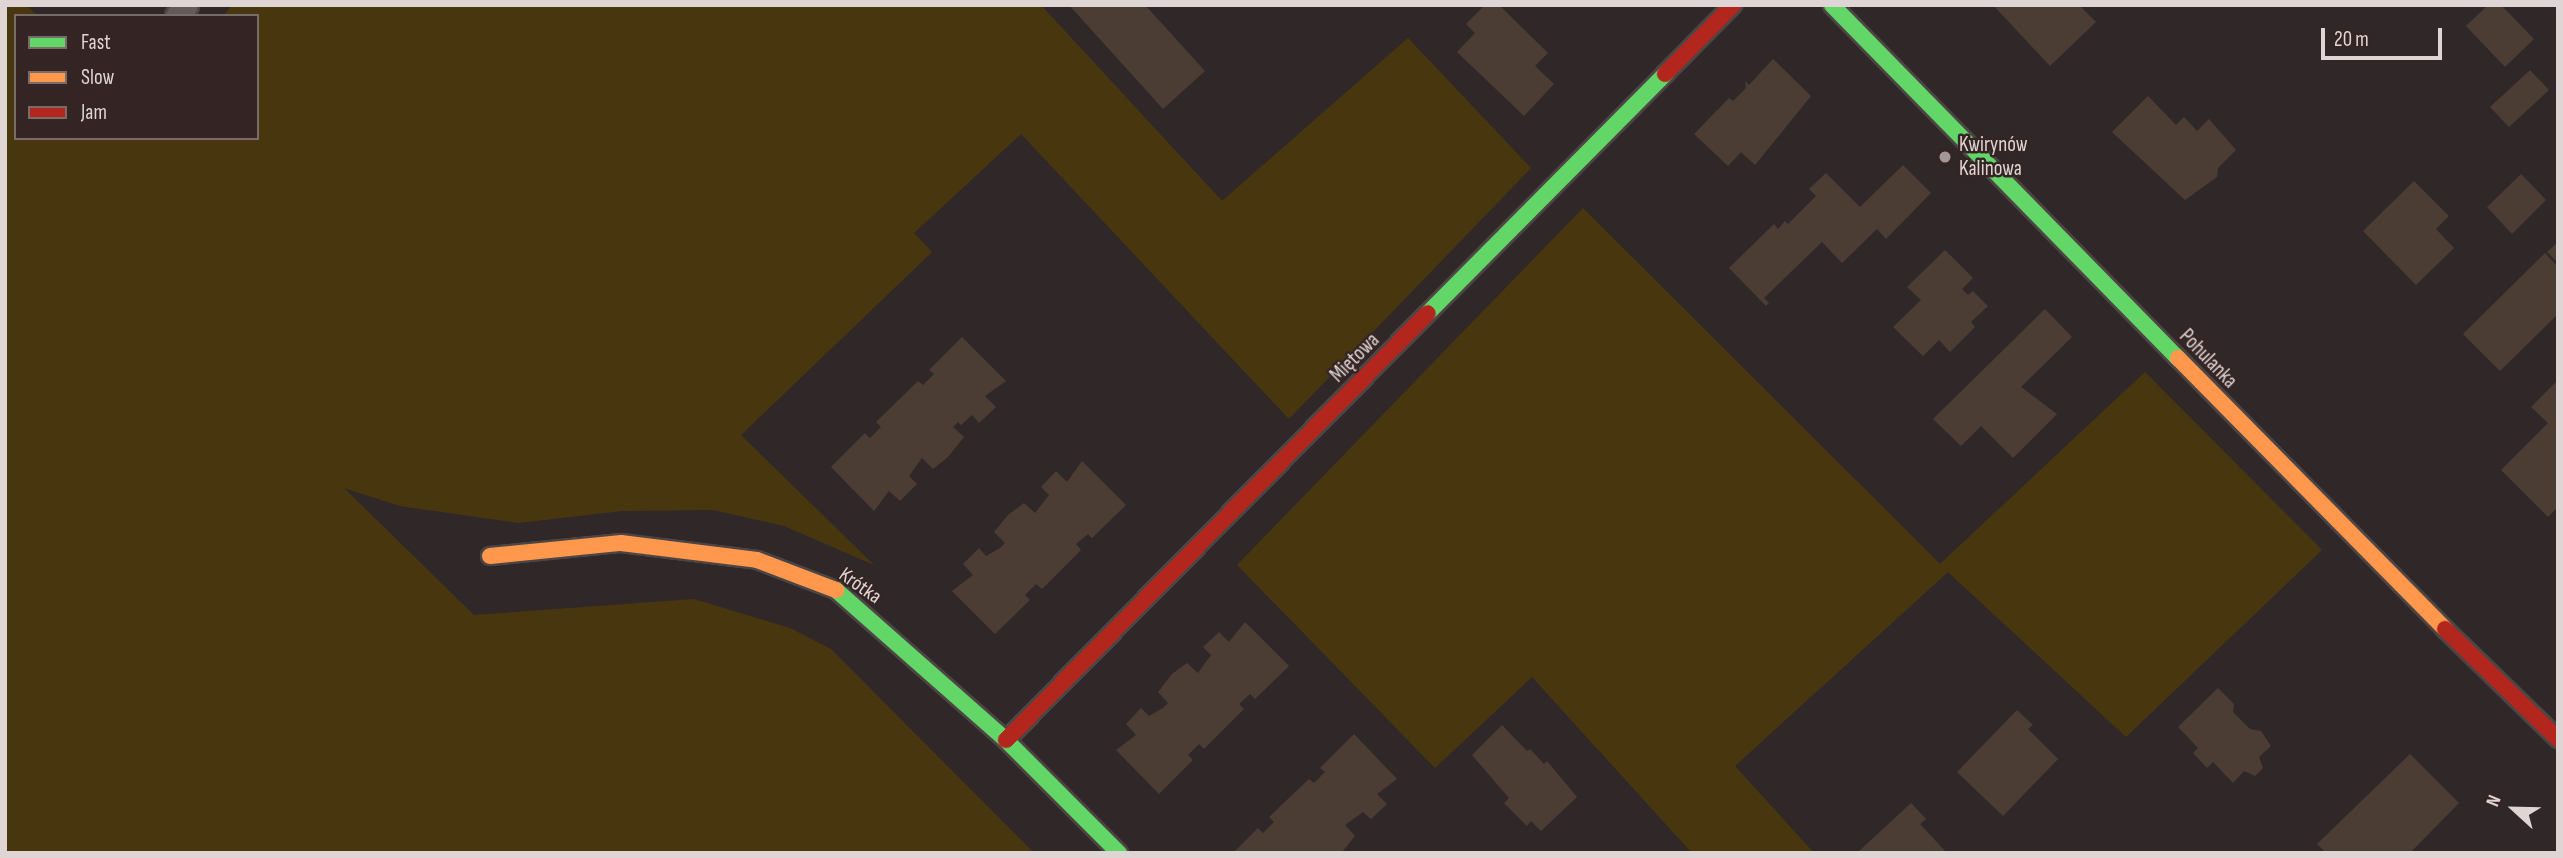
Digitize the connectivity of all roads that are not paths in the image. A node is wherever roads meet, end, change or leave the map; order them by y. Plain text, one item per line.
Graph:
1 (1733, 5) edge
2 (1832, 5) edge
3 (490, 556) dead end
4 (1006, 740) junction
5 (2558, 740) edge
6 (1119, 853) edge

1 - 4 street, Miętowa
2 - 5 street, Pohulanka
3 - 4 street, Krótka
4 - 6 street, Krótka

